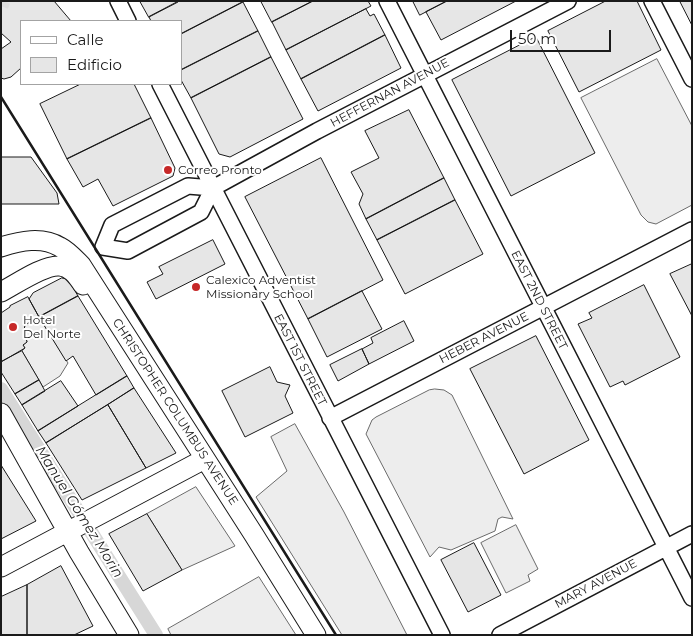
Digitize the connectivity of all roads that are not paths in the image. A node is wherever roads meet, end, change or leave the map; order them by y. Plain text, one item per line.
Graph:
1 (118, 1) edge
2 (387, 1) edge
3 (568, 1) edge
4 (652, 1) edge
5 (128, 20) edge
6 (425, 75) junction
7 (692, 79) edge
8 (161, 85) edge
9 (213, 188) junction
10 (692, 230) edge
11 (1, 247) edge
12 (1, 292) edge
13 (543, 308) junction
14 (2, 416) edge
15 (330, 418) junction
16 (197, 463) junction
17 (68, 532) junction
18 (692, 534) edge
19 (666, 548) junction
20 (1, 567) edge
21 (692, 598) edge
22 (129, 635) edge
23 (303, 635) edge
24 (316, 635) edge
25 (442, 635) edge
26 (500, 635) edge

1 - 5 street
2 - 6 street, EAST 2ND STREET
3 - 6 street, HEFFERNAN AVENUE
4 - 7 street
6 - 9 street, HEFFERNAN AVENUE
6 - 13 street, EAST 2ND STREET
8 - 9 street, EAST 1ST STREET
9 - 9 street
9 - 15 street, EAST 1ST STREET
10 - 13 street, HEBER AVENUE
11 - 24 main road, CHRISTOPHER COLUMBUS AVENUE
12 - 16 main road
13 - 15 street, HEBER AVENUE
13 - 19 street, EAST 2ND STREET
14 - 17 main road
15 - 25 street, EAST 1ST STREET
16 - 17 main road
16 - 23 main road
17 - 20 main road
17 - 22 main road
18 - 19 street, MARY AVENUE
19 - 21 street, EAST 2ND STREET
19 - 26 street, MARY AVENUE

